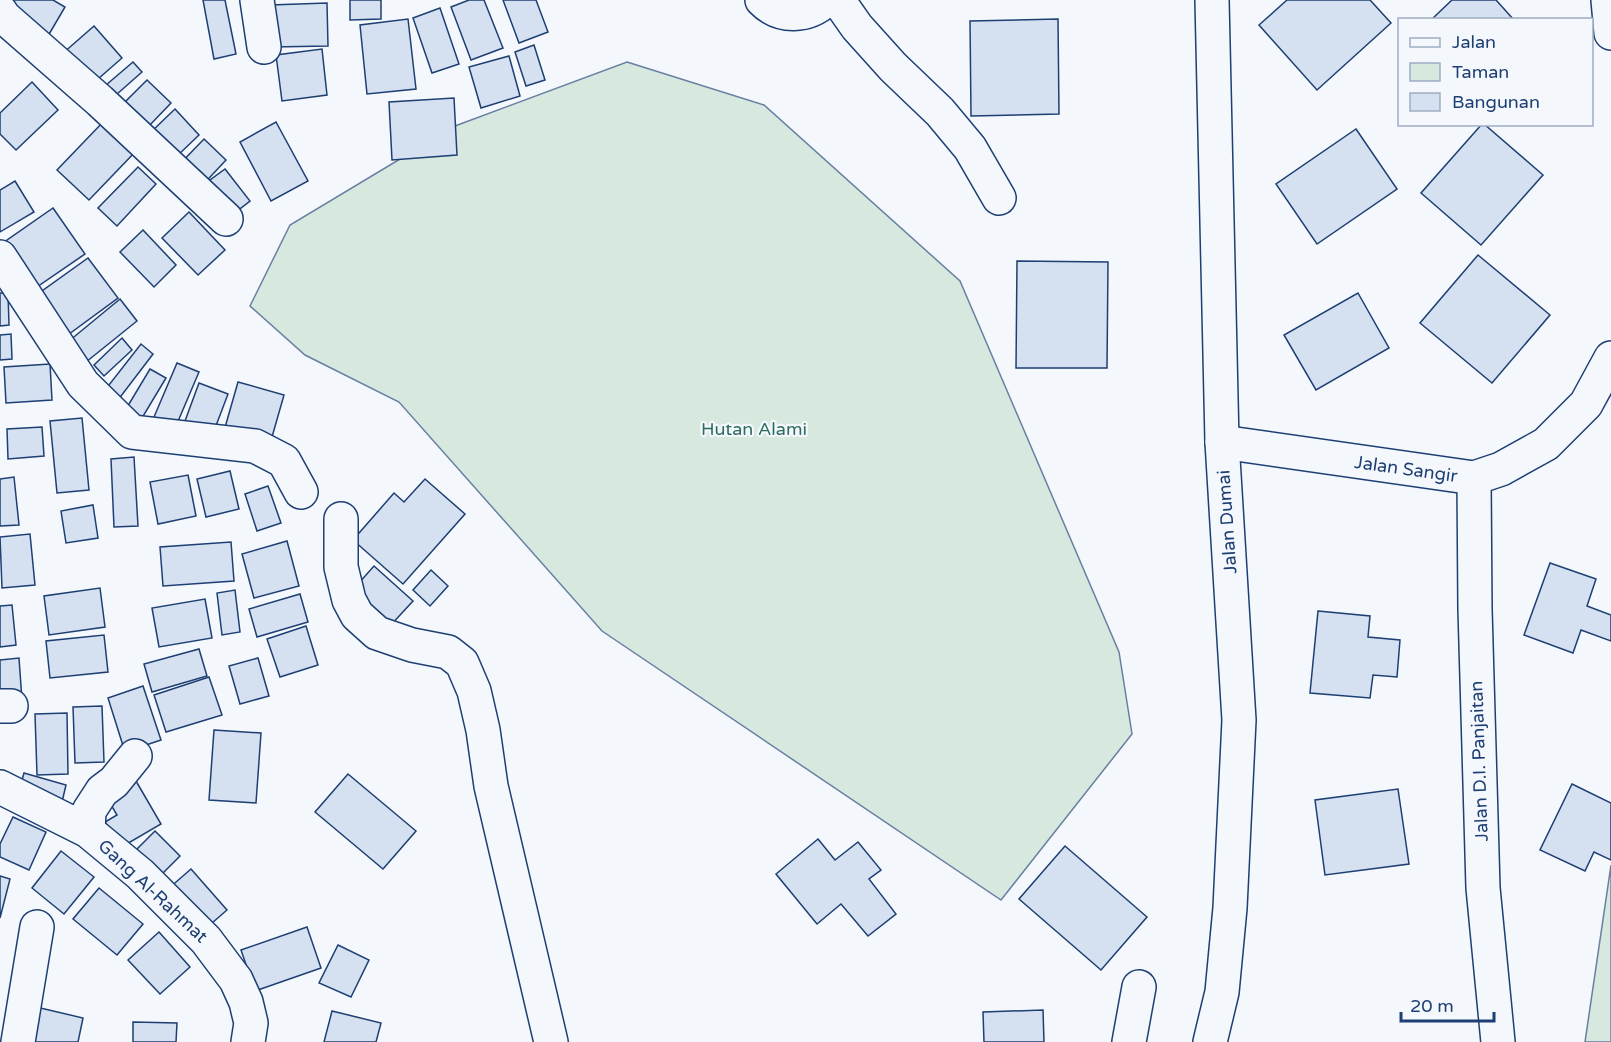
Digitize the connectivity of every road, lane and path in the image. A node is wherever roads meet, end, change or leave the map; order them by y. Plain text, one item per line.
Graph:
1 (257, 0) edge
2 (762, 0) edge
3 (826, 0) edge
4 (838, 0) edge
5 (1212, 0) edge
6 (1608, 0) edge
7 (0, 11) edge
8 (1611, 33) edge
9 (264, 46) dead end
10 (999, 198) dead end
11 (226, 219) dead end
12 (0, 257) edge
13 (1611, 358) edge
14 (1222, 442) junction
15 (1474, 478) junction
16 (301, 492) dead end
17 (341, 519) dead end
18 (135, 756) dead end
19 (0, 787) edge
20 (88, 831) junction
21 (37, 927) dead end
22 (1139, 987) dead end
23 (18, 1042) edge
24 (248, 1042) edge
25 (551, 1042) edge
26 (1129, 1042) edge
27 (1210, 1042) edge
28 (1498, 1042) edge

1 - 9 street
2 - 3 street
4 - 10 street
5 - 14 street, Jalan Dumai
6 - 8 street
7 - 11 street
12 - 16 street
13 - 15 street, Jalan Sangir
14 - 15 street, Jalan Sangir
14 - 27 street, Jalan Dumai
15 - 28 street, Jalan D.I. Panjaitan
17 - 25 street
18 - 20 street
19 - 20 street, Gang Al-Rahmat
20 - 24 street, Gang Al-Rahmat
21 - 23 street
22 - 26 street

